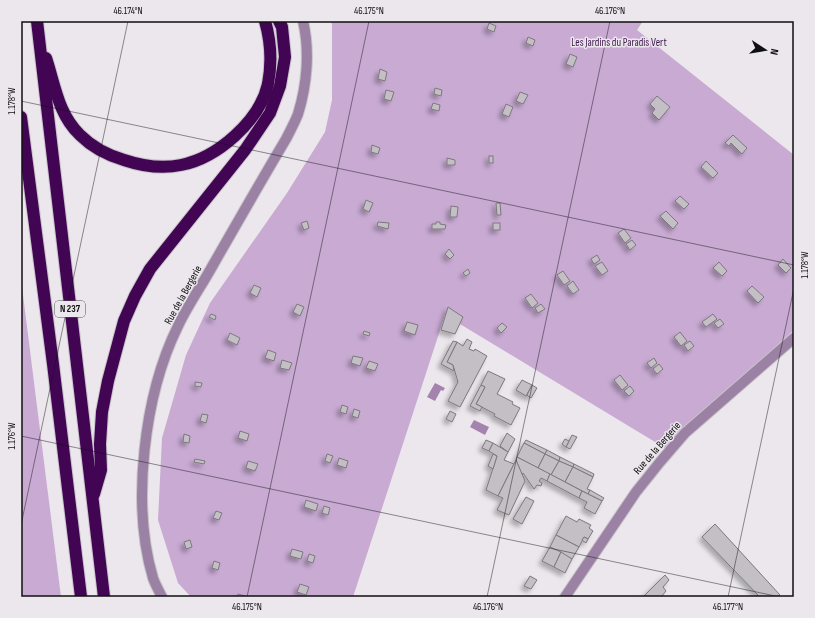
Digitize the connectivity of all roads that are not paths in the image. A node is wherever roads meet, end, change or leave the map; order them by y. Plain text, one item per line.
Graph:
1 (37, 21) edge
2 (265, 21) edge
3 (279, 21) edge
4 (303, 21) edge
5 (39, 39) junction
6 (21, 117) edge
7 (794, 338) edge
8 (93, 499) junction
9 (81, 597) edge
10 (104, 597) edge
11 (162, 597) edge
12 (565, 597) edge

1 - 5 highway, N 237
2 - 5 highway
3 - 8 highway
4 - 11 street, Rue de la Bergerie
5 - 8 highway, N 237
6 - 9 highway, N 237
7 - 12 street, Rue de la Bergerie
8 - 10 highway, N 237

